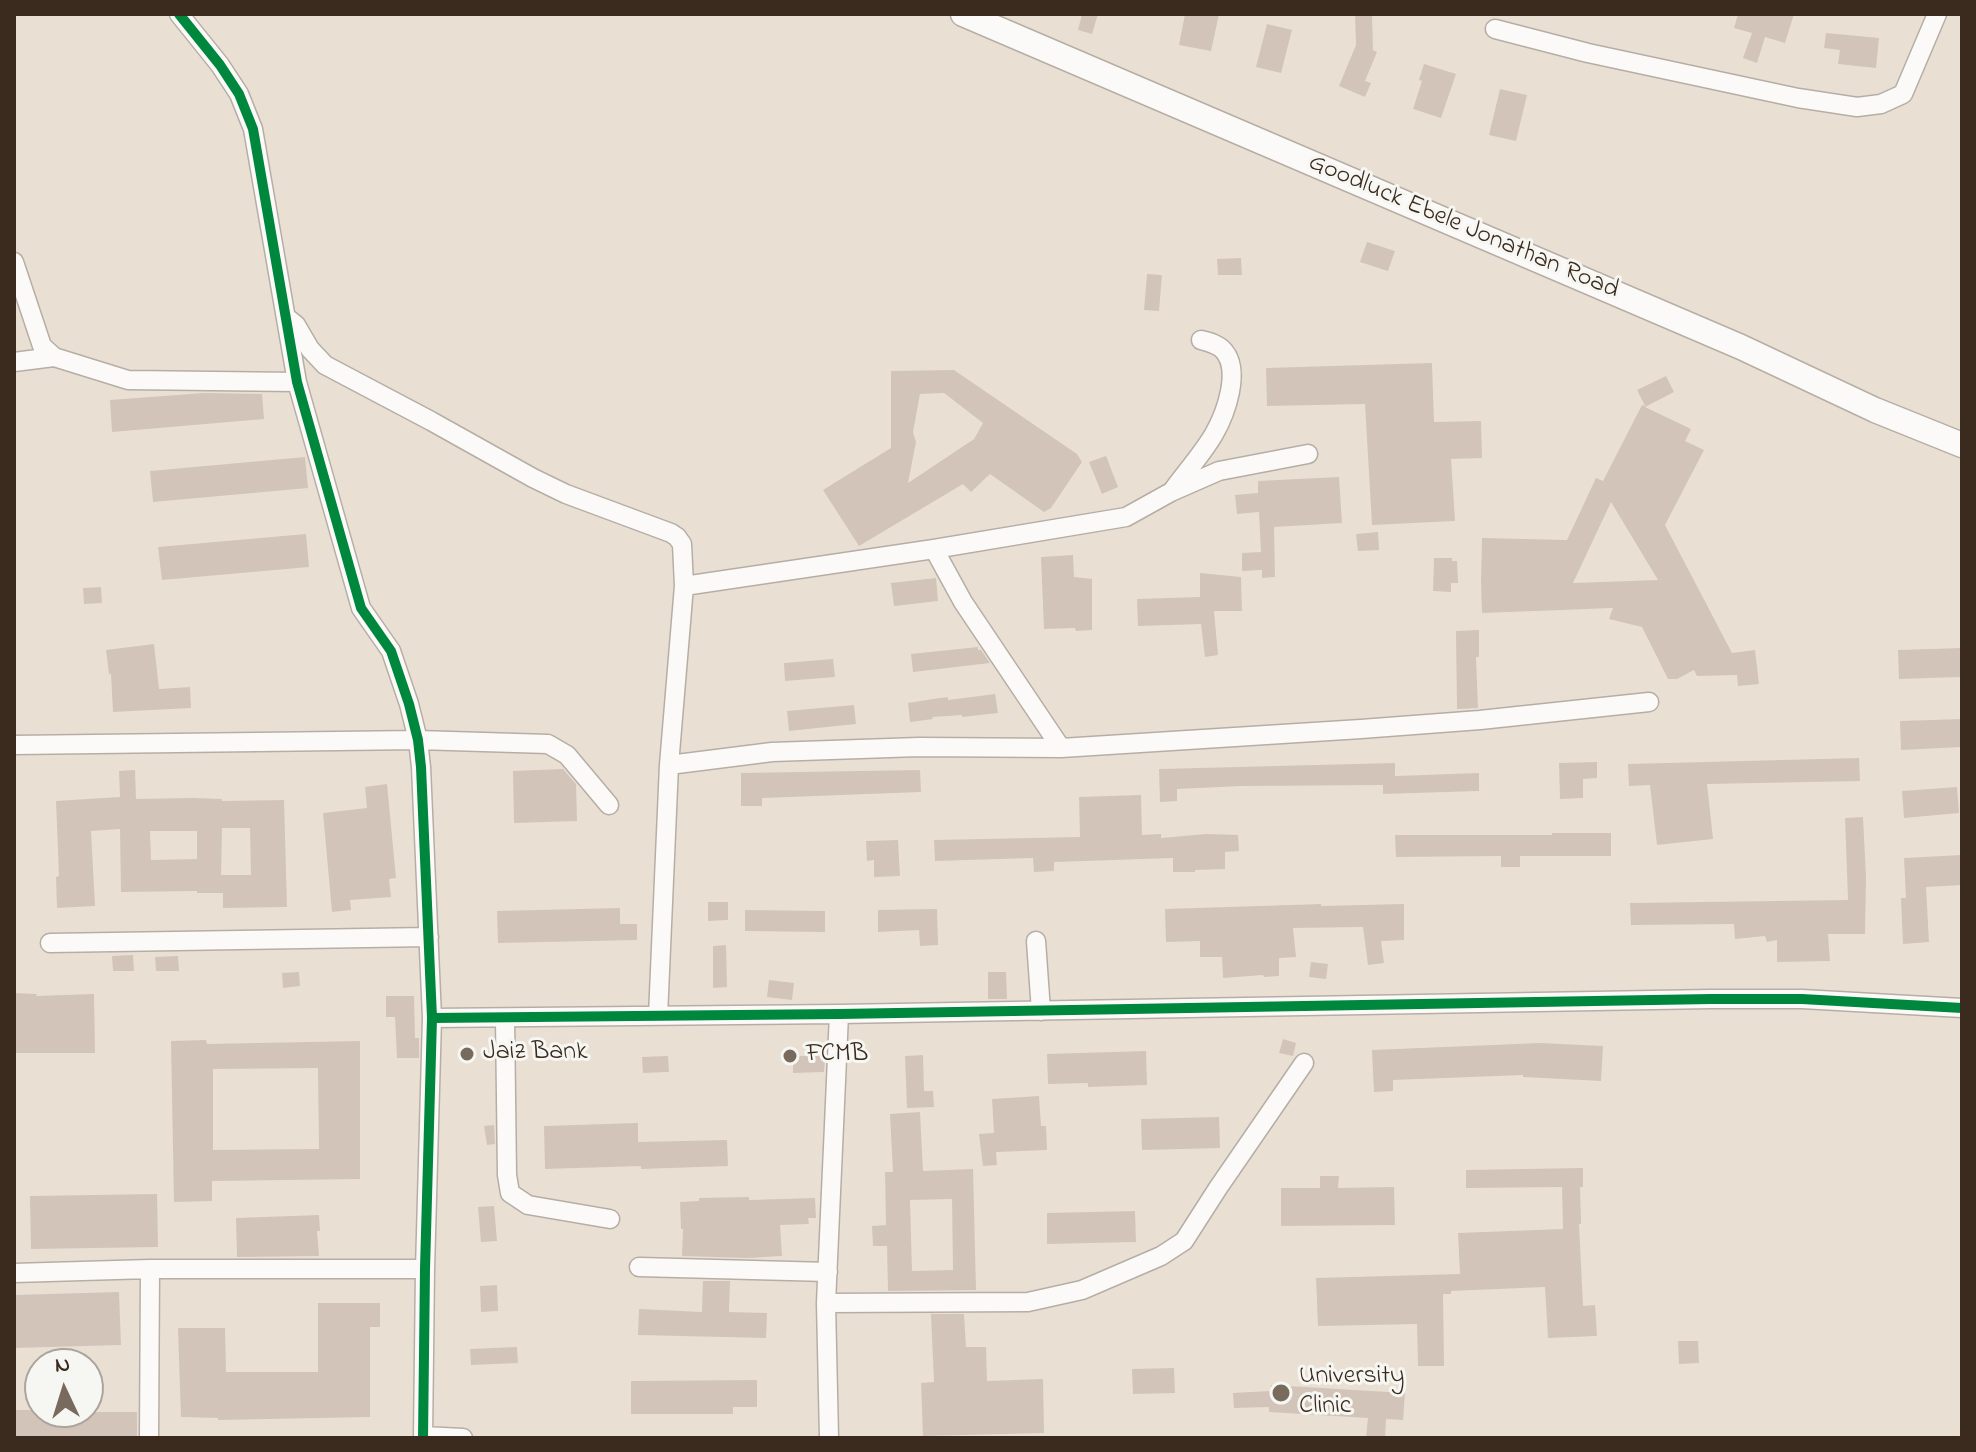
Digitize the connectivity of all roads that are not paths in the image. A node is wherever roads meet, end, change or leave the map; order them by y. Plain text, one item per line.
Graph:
1 (179, 14) edge
2 (963, 14) edge
3 (1937, 14) edge
4 (1495, 29) dead end
5 (14, 262) edge
6 (286, 317) junction
7 (1201, 340) dead end
8 (54, 357) junction
9 (14, 362) edge
10 (297, 382) junction
11 (1962, 445) edge
12 (1308, 454) dead end
13 (1171, 492) junction
14 (934, 549) junction
15 (684, 586) junction
16 (1649, 702) dead end
17 (418, 740) junction
18 (14, 745) edge
19 (1061, 748) junction
20 (669, 765) junction
21 (609, 805) dead end
22 (429, 937) junction
23 (1036, 941) dead end
24 (50, 943) dead end
25 (1962, 1008) edge
26 (1041, 1011) junction
27 (839, 1014) junction
28 (658, 1016) junction
29 (432, 1018) junction
30 (505, 1018) junction
31 (1304, 1063) dead end
32 (610, 1219) dead end
33 (639, 1267) dead end
34 (150, 1269) junction
35 (425, 1269) junction
36 (828, 1272) junction
37 (14, 1273) edge
38 (826, 1303) junction
39 (423, 1437) edge
40 (149, 1438) edge
41 (463, 1438) edge
42 (829, 1438) edge

1 - 6 street
2 - 11 main road, Goodluck Ebele Jonathan Road
3 - 4 street
5 - 8 street
6 - 10 street
6 - 15 street
7 - 13 street
8 - 9 street
8 - 10 street
10 - 17 street
12 - 13 street
13 - 14 street
14 - 15 street
14 - 19 street
15 - 20 street
16 - 19 street
17 - 18 street
17 - 21 street
17 - 22 street
19 - 20 street
20 - 28 street
22 - 24 street
22 - 29 street
23 - 26 street
25 - 26 street
26 - 27 street
27 - 28 street
27 - 36 street
28 - 30 street
29 - 30 street
29 - 35 street
30 - 32 street
31 - 38 street
33 - 36 street
34 - 35 street
34 - 37 street
34 - 40 street
35 - 39 street
36 - 38 street
38 - 42 street
39 - 41 street

